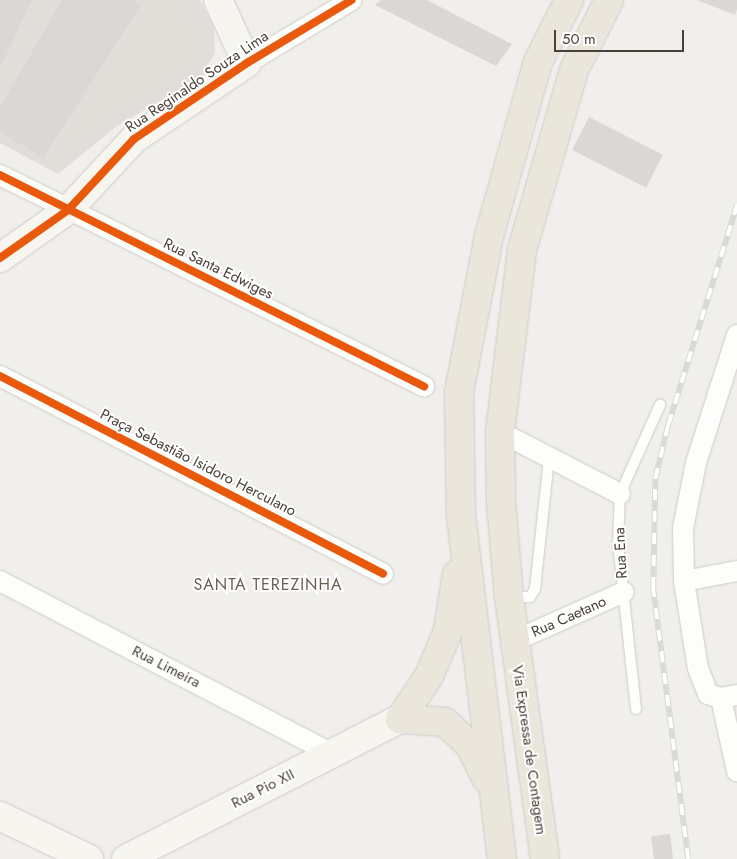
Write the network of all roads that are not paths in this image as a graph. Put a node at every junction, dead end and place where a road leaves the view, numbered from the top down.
1 (218, 0) edge
2 (352, 0) edge
3 (569, 0) edge
4 (609, 0) edge
5 (247, 63) junction
6 (0, 175) edge
7 (68, 210) junction
8 (0, 258) edge
9 (737, 335) edge
10 (0, 376) edge
11 (424, 386) dead end
12 (660, 405) dead end
13 (500, 432) junction
14 (549, 458) junction
15 (620, 494) junction
16 (461, 517) junction
17 (737, 571) edge
18 (383, 574) dead end
19 (0, 581) edge
20 (684, 581) junction
21 (624, 592) junction
22 (508, 597) junction
23 (514, 641) junction
24 (729, 696) edge
25 (636, 709) dead end
26 (400, 719) junction
27 (332, 754) junction
28 (737, 771) edge
29 (498, 808) junction
30 (0, 816) edge
31 (0, 834) edge
32 (48, 859) edge
33 (89, 859) edge
34 (126, 859) edge
35 (502, 859) edge
36 (545, 859) edge

1 - 5 street, Rua Reginaldo Souza Lima
2 - 5 street, Rua Reginaldo Souza Lima
3 - 16 highway
4 - 13 highway, Via Expressa de Contagem
5 - 7 street, Rua Reginaldo Souza Lima
6 - 7 street, Rua Santa Edwiges
7 - 8 street, Rua Reginaldo Souza Lima
7 - 11 street, Rua Santa Edwiges
9 - 20 street
10 - 18 street, Praça Sebastião Isidoro Herculano
12 - 15 lane, Rua Ena
13 - 14 street
13 - 22 highway, Via Expressa de Contagem
14 - 15 street
14 - 22 lane
15 - 21 lane, Rua Ena
16 - 26 highway
16 - 29 highway
17 - 20 street
19 - 27 street, Rua Limeira
20 - 24 street
21 - 23 street, Rua Caetano
21 - 25 lane, Rua Ena
22 - 23 highway, Via Expressa de Contagem
23 - 36 highway, Via Expressa de Contagem
24 - 28 street
26 - 27 street, Rua Pio XII
26 - 29 highway
27 - 34 street, Rua Pio XII
29 - 35 highway
30 - 33 street
31 - 32 street

